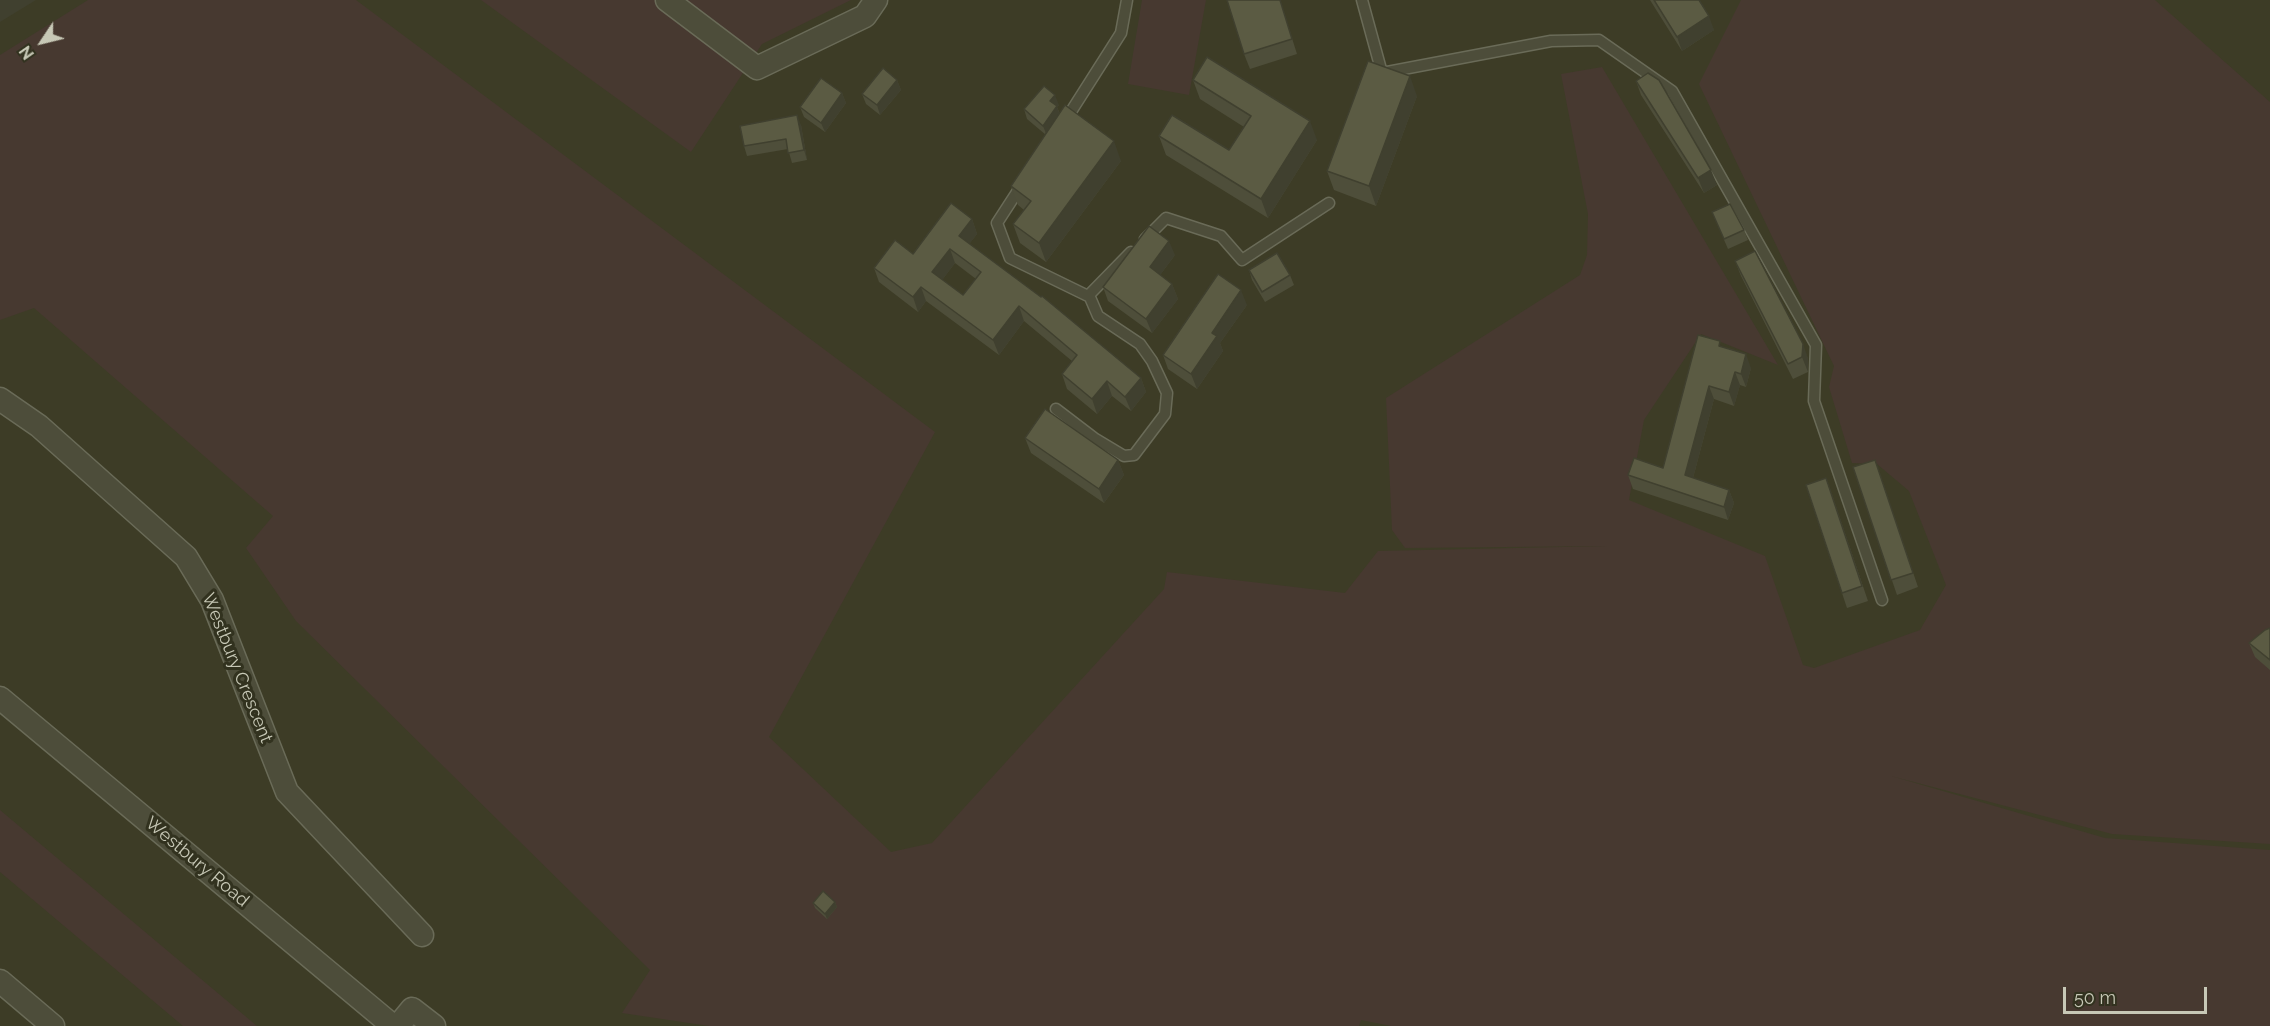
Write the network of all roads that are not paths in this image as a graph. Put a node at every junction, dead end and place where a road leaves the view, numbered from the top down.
1 (667, 0) edge
2 (876, 0) edge
3 (1127, 0) edge
4 (1362, 0) edge
5 (1056, 134) edge
6 (1030, 174) edge
7 (1329, 203) dead end
8 (1089, 295) junction
9 (0, 399) edge
10 (1056, 409) dead end
11 (1882, 600) dead end
12 (0, 698) edge
13 (422, 935) dead end
14 (0, 981) edge
15 (405, 1018) edge
16 (53, 1026) edge
17 (393, 1026) edge
18 (434, 1026) edge

1 - 2 street
3 - 5 lane
4 - 11 lane
6 - 8 lane
7 - 8 lane
8 - 10 lane
9 - 13 street, Westbury Crescent
12 - 17 street, Westbury Road
14 - 16 street
15 - 18 street

